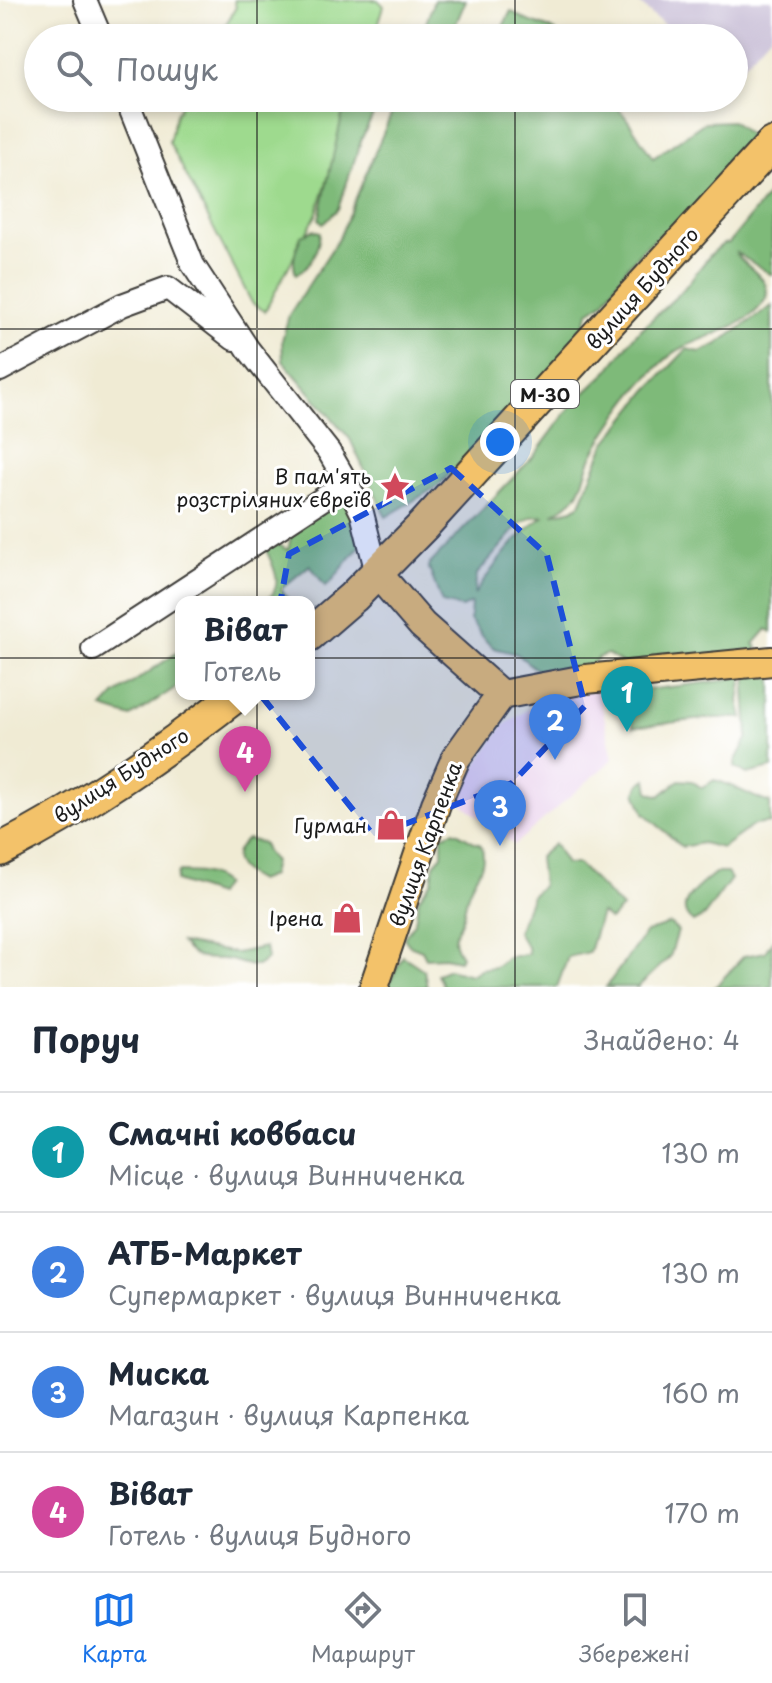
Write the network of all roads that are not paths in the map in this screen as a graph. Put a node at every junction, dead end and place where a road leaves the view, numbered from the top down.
1 (85, 0) edge
2 (95, 24) edge
3 (132, 112) edge
4 (772, 144) edge
5 (248, 349) junction
6 (0, 370) edge
7 (347, 483) junction
8 (377, 573) junction
9 (315, 630) edge
10 (93, 649) dead end
11 (772, 661) edge
12 (501, 695) junction
13 (230, 700) edge
14 (0, 850) edge
15 (374, 987) edge

1 - 2 street
3 - 5 street
4 - 8 highway, вулиця Будного / М-30
5 - 6 street
5 - 7 street
7 - 8 street
7 - 10 street
8 - 9 highway, вулиця Будного / М-30
8 - 12 main road
11 - 12 main road
12 - 15 main road, вулиця Карпенка
13 - 14 highway, вулиця Будного

